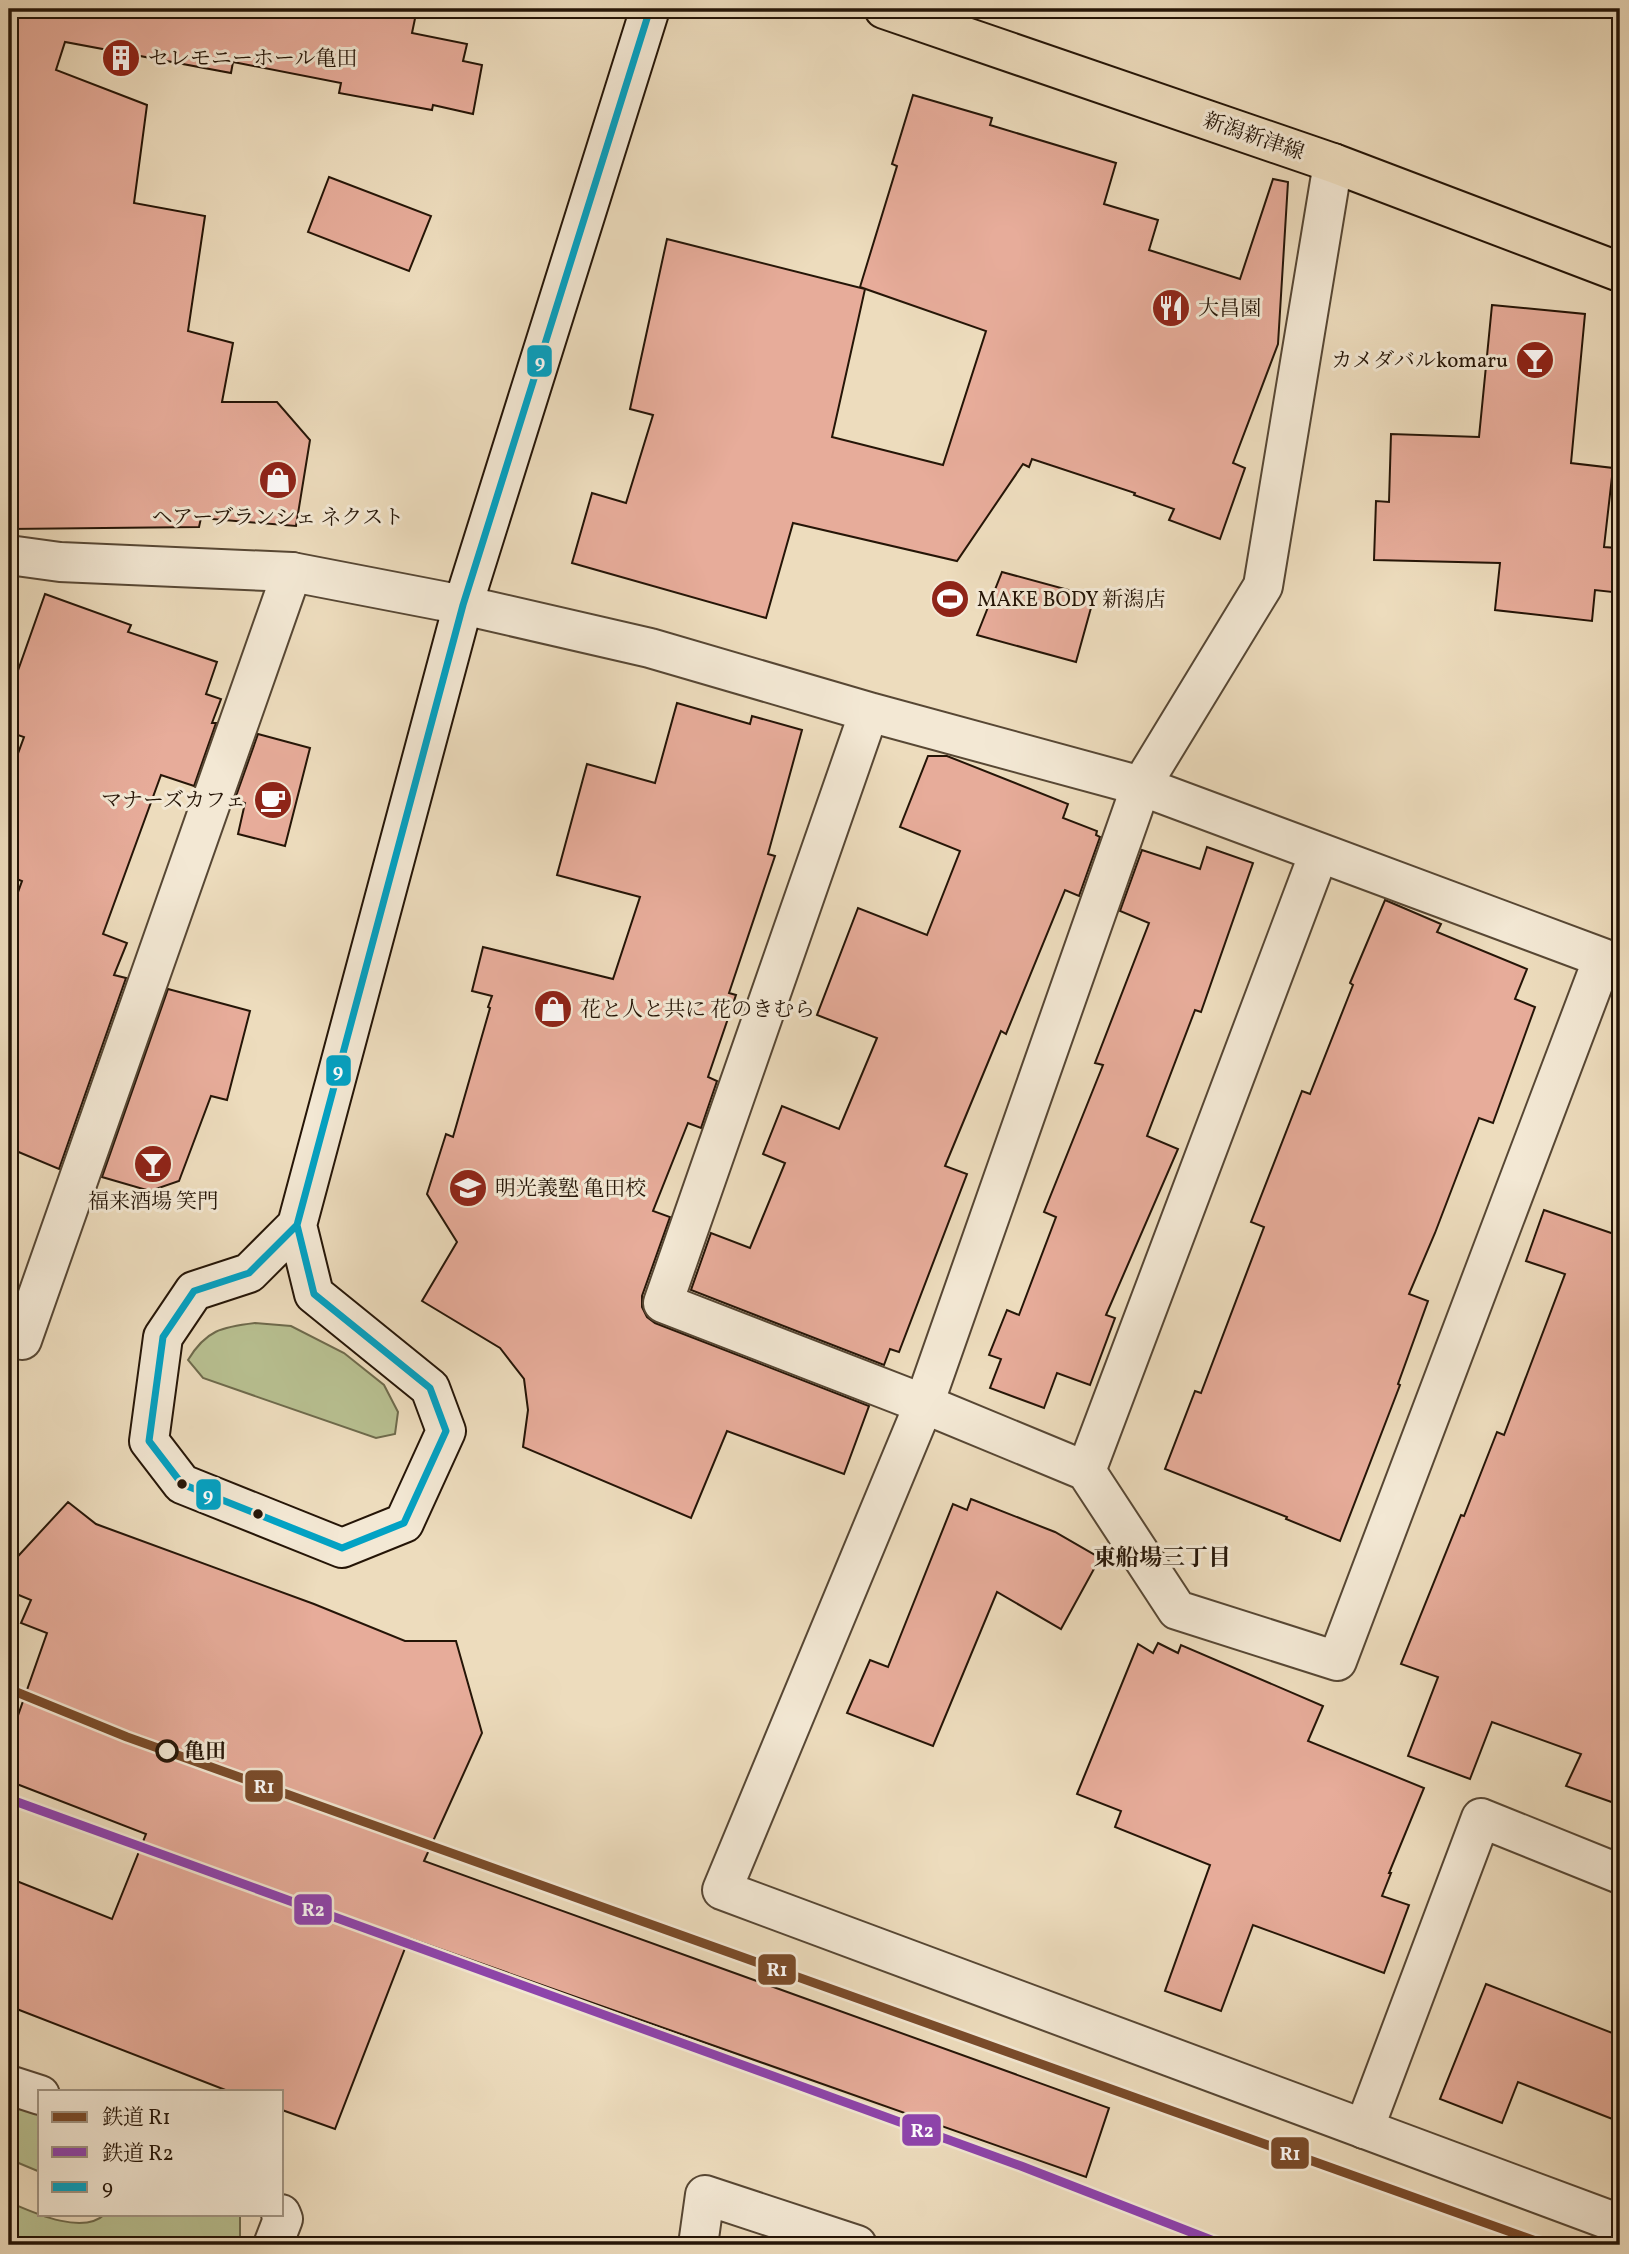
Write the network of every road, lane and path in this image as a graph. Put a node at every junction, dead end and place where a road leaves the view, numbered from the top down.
1 (650, 9) edge
2 (884, 9) edge
3 (1333, 163) junction
4 (1620, 272) edge
5 (9, 555) edge
6 (292, 572) junction
7 (463, 605) junction
8 (869, 712) junction
9 (1140, 786) junction
10 (1319, 853) junction
11 (298, 1225) junction
12 (9, 1335) edge
13 (924, 1404) junction
14 (1086, 1471) junction
15 (1620, 1874) edge
16 (9, 2085) edge
17 (38, 2094) edge
18 (1364, 2129) junction
19 (282, 2216) edge
20 (1620, 2224) edge
21 (273, 2245) edge
22 (698, 2245) edge
23 (857, 2245) edge

1 - 7 street
2 - 3 main road, 新潟新津線
3 - 4 main road, 新潟新津線
3 - 9 street
5 - 6 street
6 - 7 street
6 - 12 street
7 - 8 street
7 - 11 street
8 - 9 street
8 - 13 street
9 - 10 street
9 - 13 street
10 - 14 street
10 - 14 street
11 - 11 street
13 - 14 street
13 - 18 street
15 - 18 street
16 - 17 street
18 - 20 street
19 - 21 street
22 - 23 street

